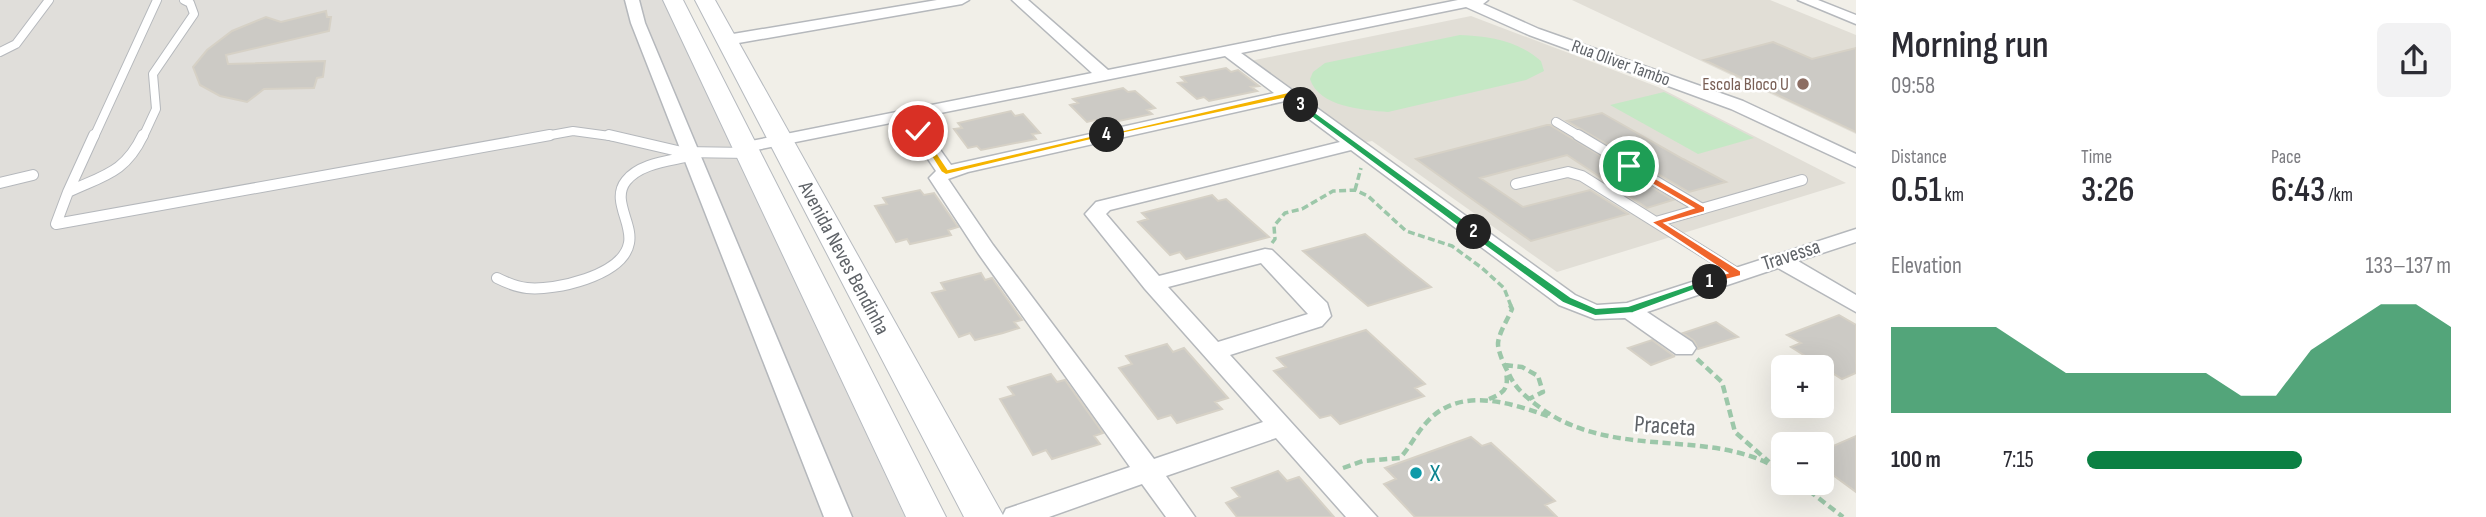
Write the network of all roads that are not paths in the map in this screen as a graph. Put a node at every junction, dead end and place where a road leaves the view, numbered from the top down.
1 (49, 0) edge
2 (157, 0) edge
3 (184, 0) edge
4 (632, 0) edge
5 (673, 0) edge
6 (705, 0) edge
7 (962, 0) edge
8 (1019, 0) edge
9 (1805, 0) edge
10 (1470, 1) edge
11 (1856, 20) edge
12 (727, 40) junction
13 (1228, 51) junction
14 (0, 52) edge
15 (1104, 75) junction
16 (1288, 95) junction
17 (1556, 122) dead end
18 (918, 131) dead end
19 (781, 140) junction
20 (1354, 144) junction
21 (747, 150) junction
22 (693, 154) junction
23 (1856, 161) edge
24 (946, 172) junction
25 (33, 176) dead end
26 (1802, 180) dead end
27 (0, 183) edge
28 (1516, 184) dead end
29 (68, 192) junction
30 (1702, 209) junction
31 (1656, 222) junction
32 (1856, 234) edge
33 (1779, 259) junction
34 (1737, 273) junction
35 (497, 278) dead end
36 (1153, 284) junction
37 (1856, 305) edge
38 (1629, 310) junction
39 (1684, 348) road end
40 (1215, 351) junction
41 (1280, 426) junction
42 (1148, 472) junction
43 (838, 517) edge
44 (926, 517) edge
45 (984, 517) edge
46 (1016, 517) edge
47 (1181, 517) edge
48 (1363, 517) edge

1 - 14 lane
2 - 29 lane
3 - 29 lane
4 - 22 street
5 - 21 street, Avenida Neves Bendinha
6 - 12 street, Avenida Neves Bendinha
7 - 12 street
8 - 15 street
9 - 11 street
10 - 13 street
10 - 23 street, Rua Oliver Tambo
12 - 19 street, Avenida Neves Bendinha
13 - 15 street
13 - 16 street, Travessa
15 - 19 street
16 - 20 street, Travessa
16 - 24 street
17 - 30 lane
18 - 24 street
19 - 21 street
19 - 45 street, Avenida Neves Bendinha
20 - 36 street
20 - 38 street, Travessa
21 - 22 lane
21 - 44 street, Avenida Neves Bendinha
22 - 29 lane
22 - 35 lane
22 - 43 street
24 - 42 street
25 - 27 lane
26 - 30 lane
28 - 31 lane
30 - 31 lane
31 - 34 lane
32 - 33 street, Travessa
33 - 34 street, Travessa
33 - 37 street
34 - 38 street, Travessa
36 - 40 street
36 - 40 street
38 - 39 street
40 - 41 street
41 - 42 street
41 - 48 street
42 - 46 street
42 - 47 street

